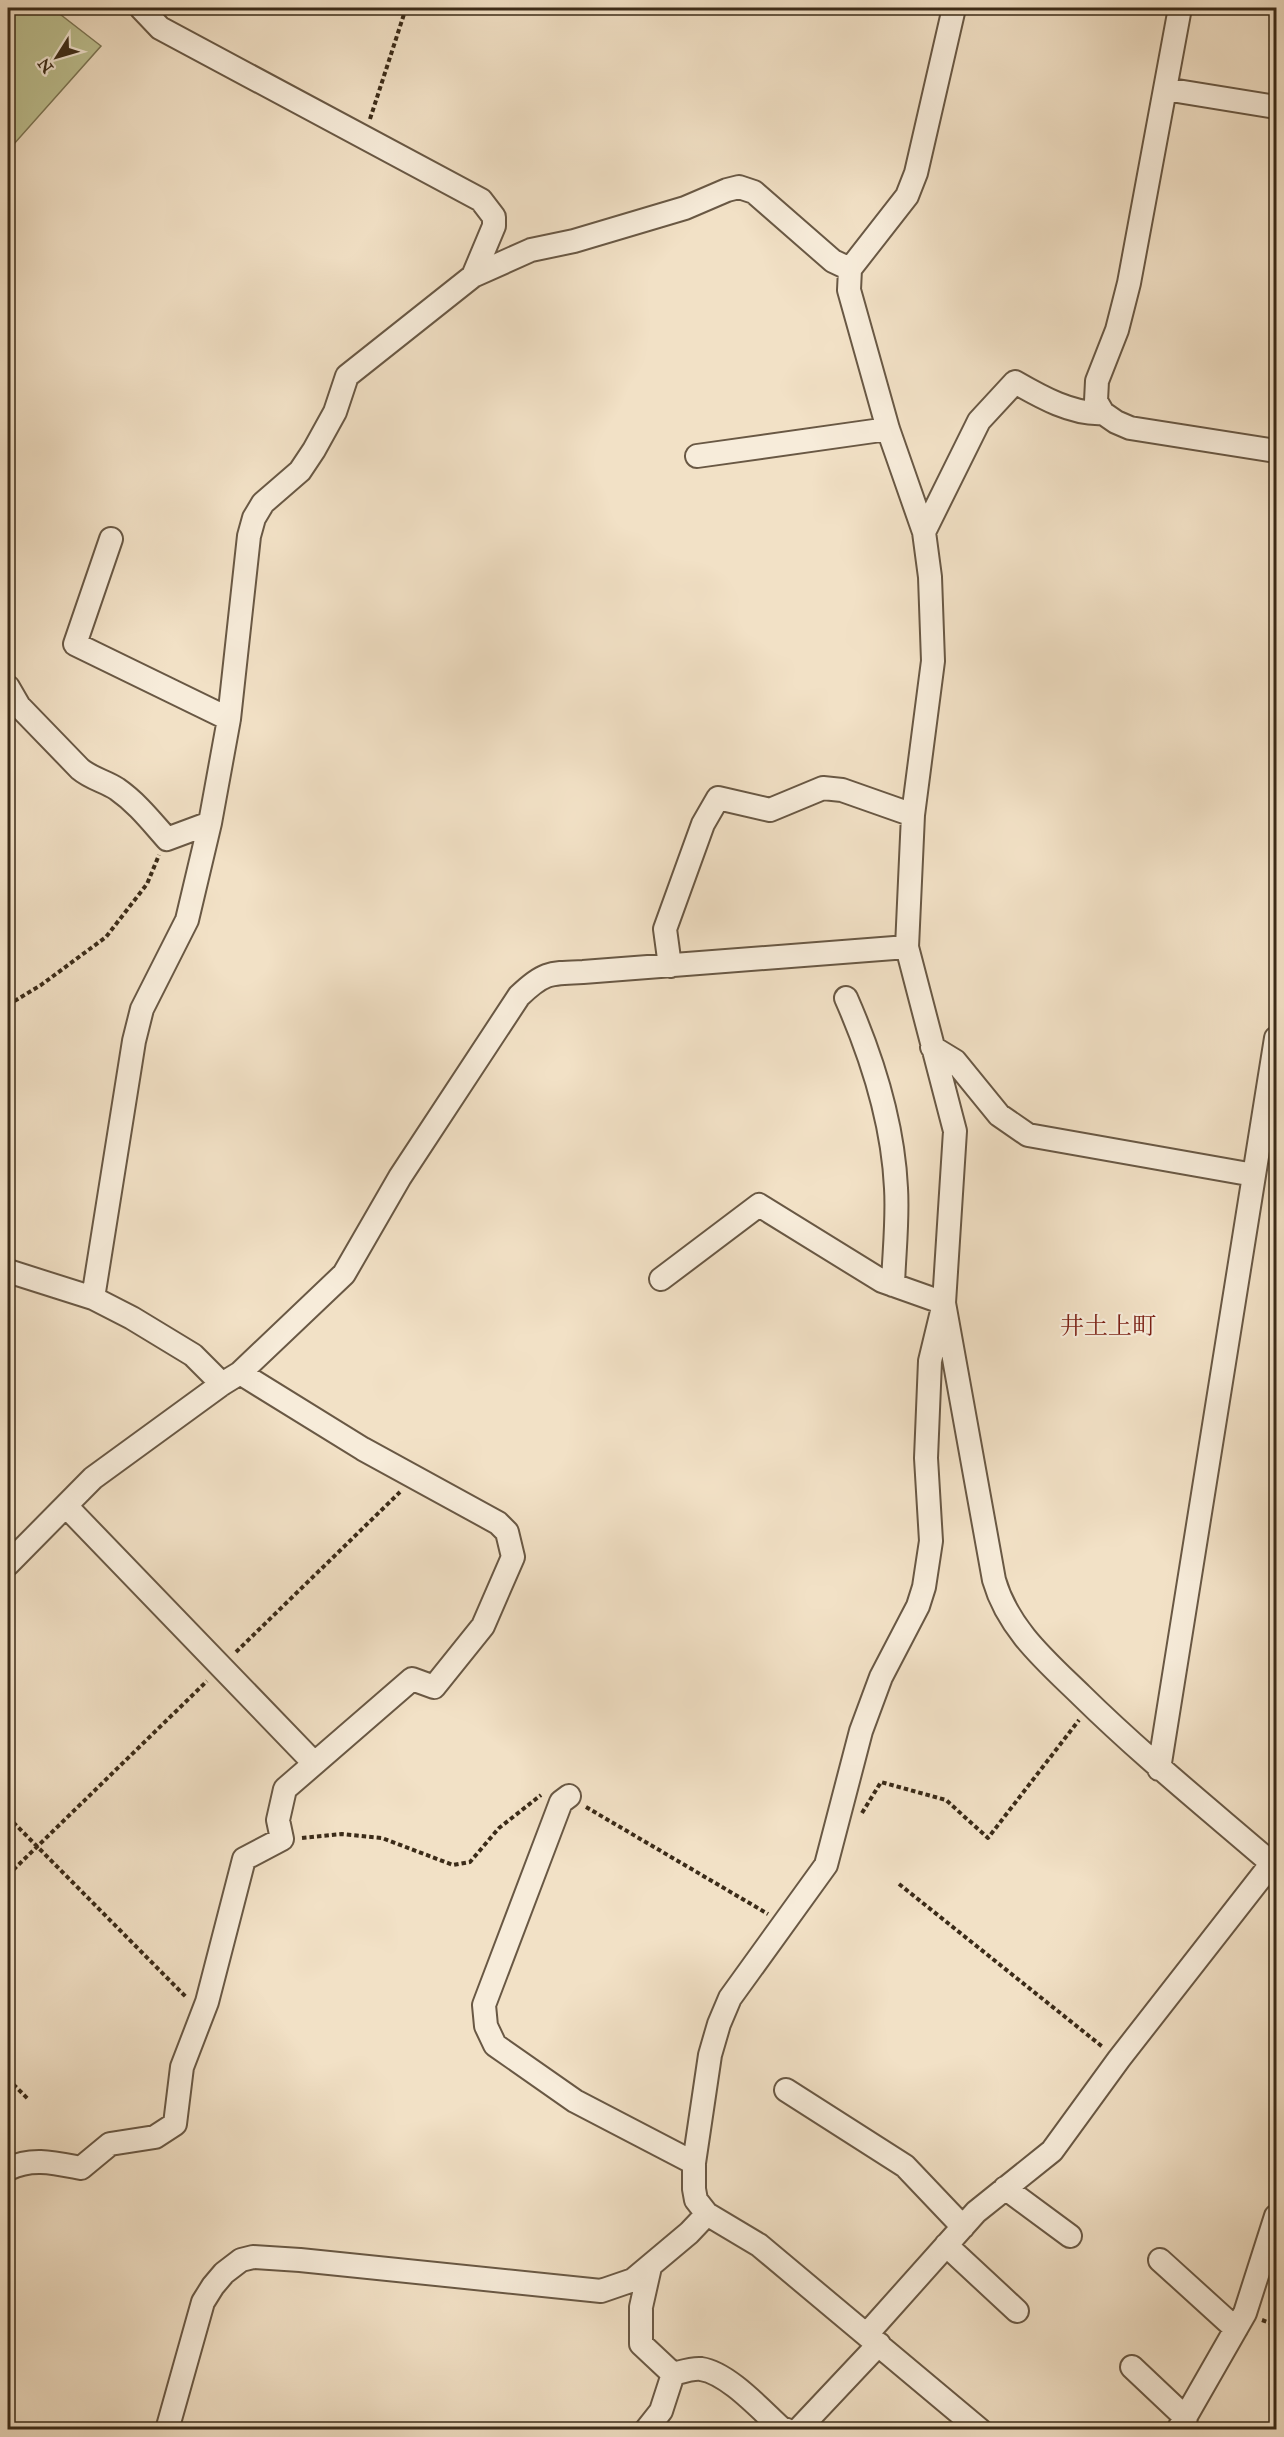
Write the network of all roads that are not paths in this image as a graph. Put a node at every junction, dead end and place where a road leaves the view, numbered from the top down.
1 (141, 8) edge
2 (954, 8) edge
3 (1180, 8) edge
4 (1165, 89) junction
5 (1276, 107) edge
6 (850, 269) junction
7 (473, 276) junction
8 (1103, 413) junction
9 (888, 429) junction
10 (1276, 451) edge
11 (697, 456) dead end
12 (924, 532) junction
13 (111, 539) dead end
14 (8, 687) edge
15 (229, 719) junction
16 (913, 816) junction
17 (210, 823) junction
18 (907, 947) junction
19 (670, 966) junction
20 (846, 998) dead end
21 (1276, 1038) edge
22 (932, 1047) junction
23 (1254, 1174) junction
24 (8, 1271) edge
25 (661, 1279) dead end
26 (893, 1285) junction
27 (93, 1298) junction
28 (944, 1303) junction
29 (231, 1378) junction
30 (66, 1506) junction
31 (8, 1564) edge
32 (314, 1763) junction
33 (1159, 1769) junction
34 (569, 1796) dead end
35 (1274, 1865) edge
36 (786, 2090) dead end
37 (694, 2163) junction
38 (8, 2169) edge
39 (1005, 2188) junction
40 (707, 2214) junction
41 (1276, 2216) edge
42 (963, 2227) junction
43 (1070, 2236) dead end
44 (946, 2245) junction
45 (1160, 2260) dead end
46 (650, 2266) junction
47 (1017, 2311) dead end
48 (1236, 2329) junction
49 (873, 2339) junction
50 (1132, 2367) dead end
51 (673, 2374) junction
52 (1182, 2424) edge
53 (167, 2430) edge
54 (646, 2430) edge
55 (787, 2430) edge
56 (798, 2430) edge
57 (980, 2430) edge

1 - 7 street
2 - 6 street
3 - 4 street
4 - 5 street
4 - 8 street
6 - 7 street
6 - 9 street
7 - 15 street
8 - 10 street
8 - 12 street
9 - 11 street
9 - 12 street
12 - 16 street
13 - 15 street
14 - 17 street
15 - 17 street
16 - 18 street
16 - 19 street
17 - 27 street
18 - 19 street
18 - 22 street
19 - 29 street
20 - 26 street
21 - 23 street
22 - 23 street
22 - 28 street
23 - 33 street
24 - 27 street
25 - 26 street
26 - 28 street
27 - 29 street
28 - 33 street
28 - 37 street
29 - 30 street
29 - 32 street
30 - 31 street
30 - 32 street
32 - 38 street
33 - 35 street
34 - 37 street
35 - 39 street
36 - 42 street
37 - 40 street
39 - 42 street
39 - 43 street
40 - 46 street
40 - 49 street
41 - 48 street
42 - 44 street
44 - 47 street
44 - 49 street
45 - 48 street
46 - 51 street
46 - 53 street
48 - 52 street
49 - 56 street
49 - 57 street
50 - 52 street
51 - 54 street
51 - 55 street

